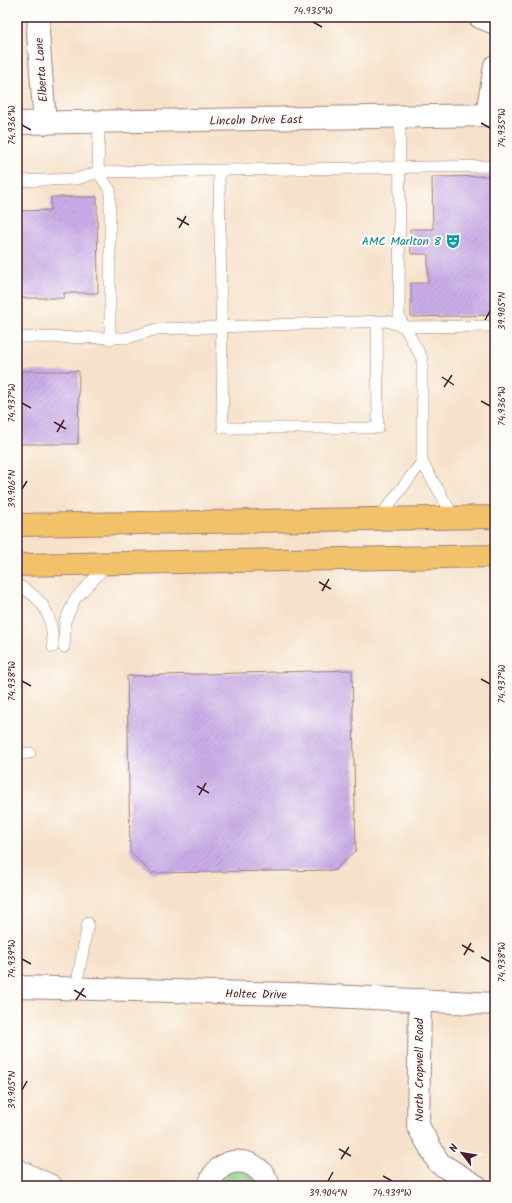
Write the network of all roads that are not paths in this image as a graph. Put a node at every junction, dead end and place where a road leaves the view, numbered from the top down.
1 (39, 17) edge
2 (480, 17) edge
3 (495, 23) edge
4 (495, 66) edge
5 (491, 115) edge
6 (400, 118) junction
7 (17, 122) edge
8 (45, 122) junction
9 (99, 122) junction
10 (495, 166) edge
11 (400, 167) junction
12 (219, 170) junction
13 (98, 172) junction
14 (17, 181) edge
15 (377, 321) junction
16 (495, 326) edge
17 (221, 327) junction
18 (405, 327) junction
19 (17, 337) edge
20 (110, 338) junction
21 (422, 462) junction
22 (495, 517) edge
23 (454, 518) junction
24 (378, 519) junction
25 (17, 525) edge
26 (495, 556) edge
27 (110, 563) junction
28 (17, 565) edge
29 (17, 585) edge
30 (30, 753) dead end
31 (17, 754) edge
32 (88, 923) dead end
33 (17, 987) edge
34 (76, 988) junction
35 (420, 1000) junction
36 (495, 1004) edge
37 (17, 1170) edge
38 (51, 1186) edge
39 (209, 1186) edge
40 (269, 1186) edge
41 (476, 1186) edge

1 - 8 street, Elberta Lane
2 - 3 street
4 - 5 street
5 - 6 street, Lincoln Drive East
6 - 9 street, Lincoln Drive East
6 - 11 lane
7 - 8 street, Lincoln Drive East
8 - 9 street, Lincoln Drive East
9 - 13 lane
10 - 11 lane
11 - 12 lane
11 - 18 lane
12 - 13 lane
12 - 17 lane
13 - 14 lane
13 - 20 lane
15 - 17 lane
15 - 17 lane
15 - 18 lane
16 - 18 lane
17 - 20 lane
18 - 21 lane
19 - 20 lane
21 - 23 lane
21 - 24 lane
22 - 23 highway
23 - 24 highway
24 - 25 highway
26 - 27 highway
27 - 28 highway
27 - 29 lane
30 - 31 lane
32 - 34 lane
33 - 34 street, Holtec Drive
34 - 35 street, Holtec Drive
35 - 36 street, Holtec Drive
35 - 41 street, North Cropwell Road
37 - 38 street
39 - 40 street

